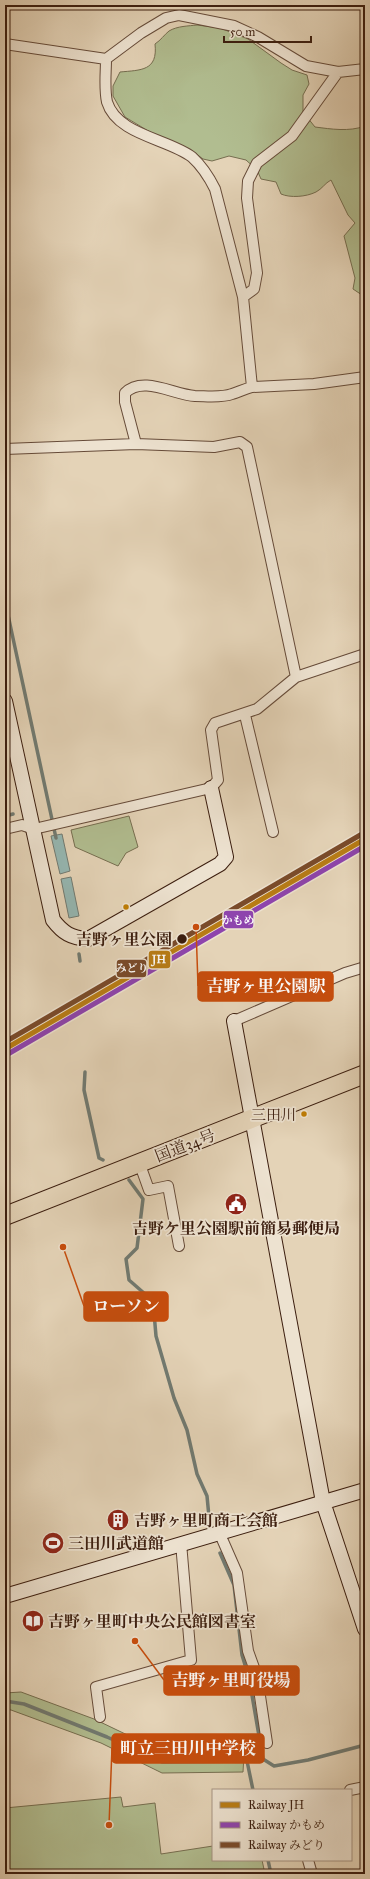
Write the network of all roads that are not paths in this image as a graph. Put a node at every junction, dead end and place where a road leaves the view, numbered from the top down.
1 (5, 44) edge
2 (106, 59) junction
3 (365, 69) edge
4 (338, 72) junction
5 (243, 297) junction
6 (365, 377) edge
7 (252, 387) junction
8 (136, 444) junction
9 (5, 449) edge
10 (365, 654) edge
11 (296, 677) junction
12 (5, 701) edge
13 (245, 715) junction
14 (211, 788) junction
15 (5, 829) edge
16 (34, 829) junction
17 (273, 832) dead end
18 (365, 967) edge
19 (234, 1020) joint
20 (365, 1074) edge
21 (252, 1119) junction
22 (139, 1162) junction
23 (5, 1216) edge
24 (179, 1246) dead end
25 (365, 1490) edge
26 (323, 1502) junction
27 (219, 1532) junction
28 (181, 1543) junction
29 (5, 1596) edge
30 (365, 1629) edge
31 (100, 1717) dead end
32 (266, 1743) dead end
33 (365, 1787) edge
34 (352, 1790) edge
35 (308, 1861) edge
36 (312, 1874) edge

1 - 2 street
2 - 4 street
2 - 5 street
3 - 4 street
4 - 5 street
5 - 7 street
6 - 7 street
7 - 8 street
8 - 9 street
8 - 11 street
10 - 11 street
11 - 13 street
12 - 16 street
13 - 14 street
13 - 17 street
14 - 16 street
14 - 16 street
15 - 16 street
18 - 19 street
19 - 21 street
20 - 21 highway, 国道34号
21 - 22 highway, 国道34号
21 - 26 street
22 - 23 highway, 国道34号
22 - 24 street
25 - 26 street
26 - 27 street
26 - 30 street
27 - 28 street
27 - 32 street
28 - 29 street
28 - 31 street
33 - 34 street
35 - 36 street

